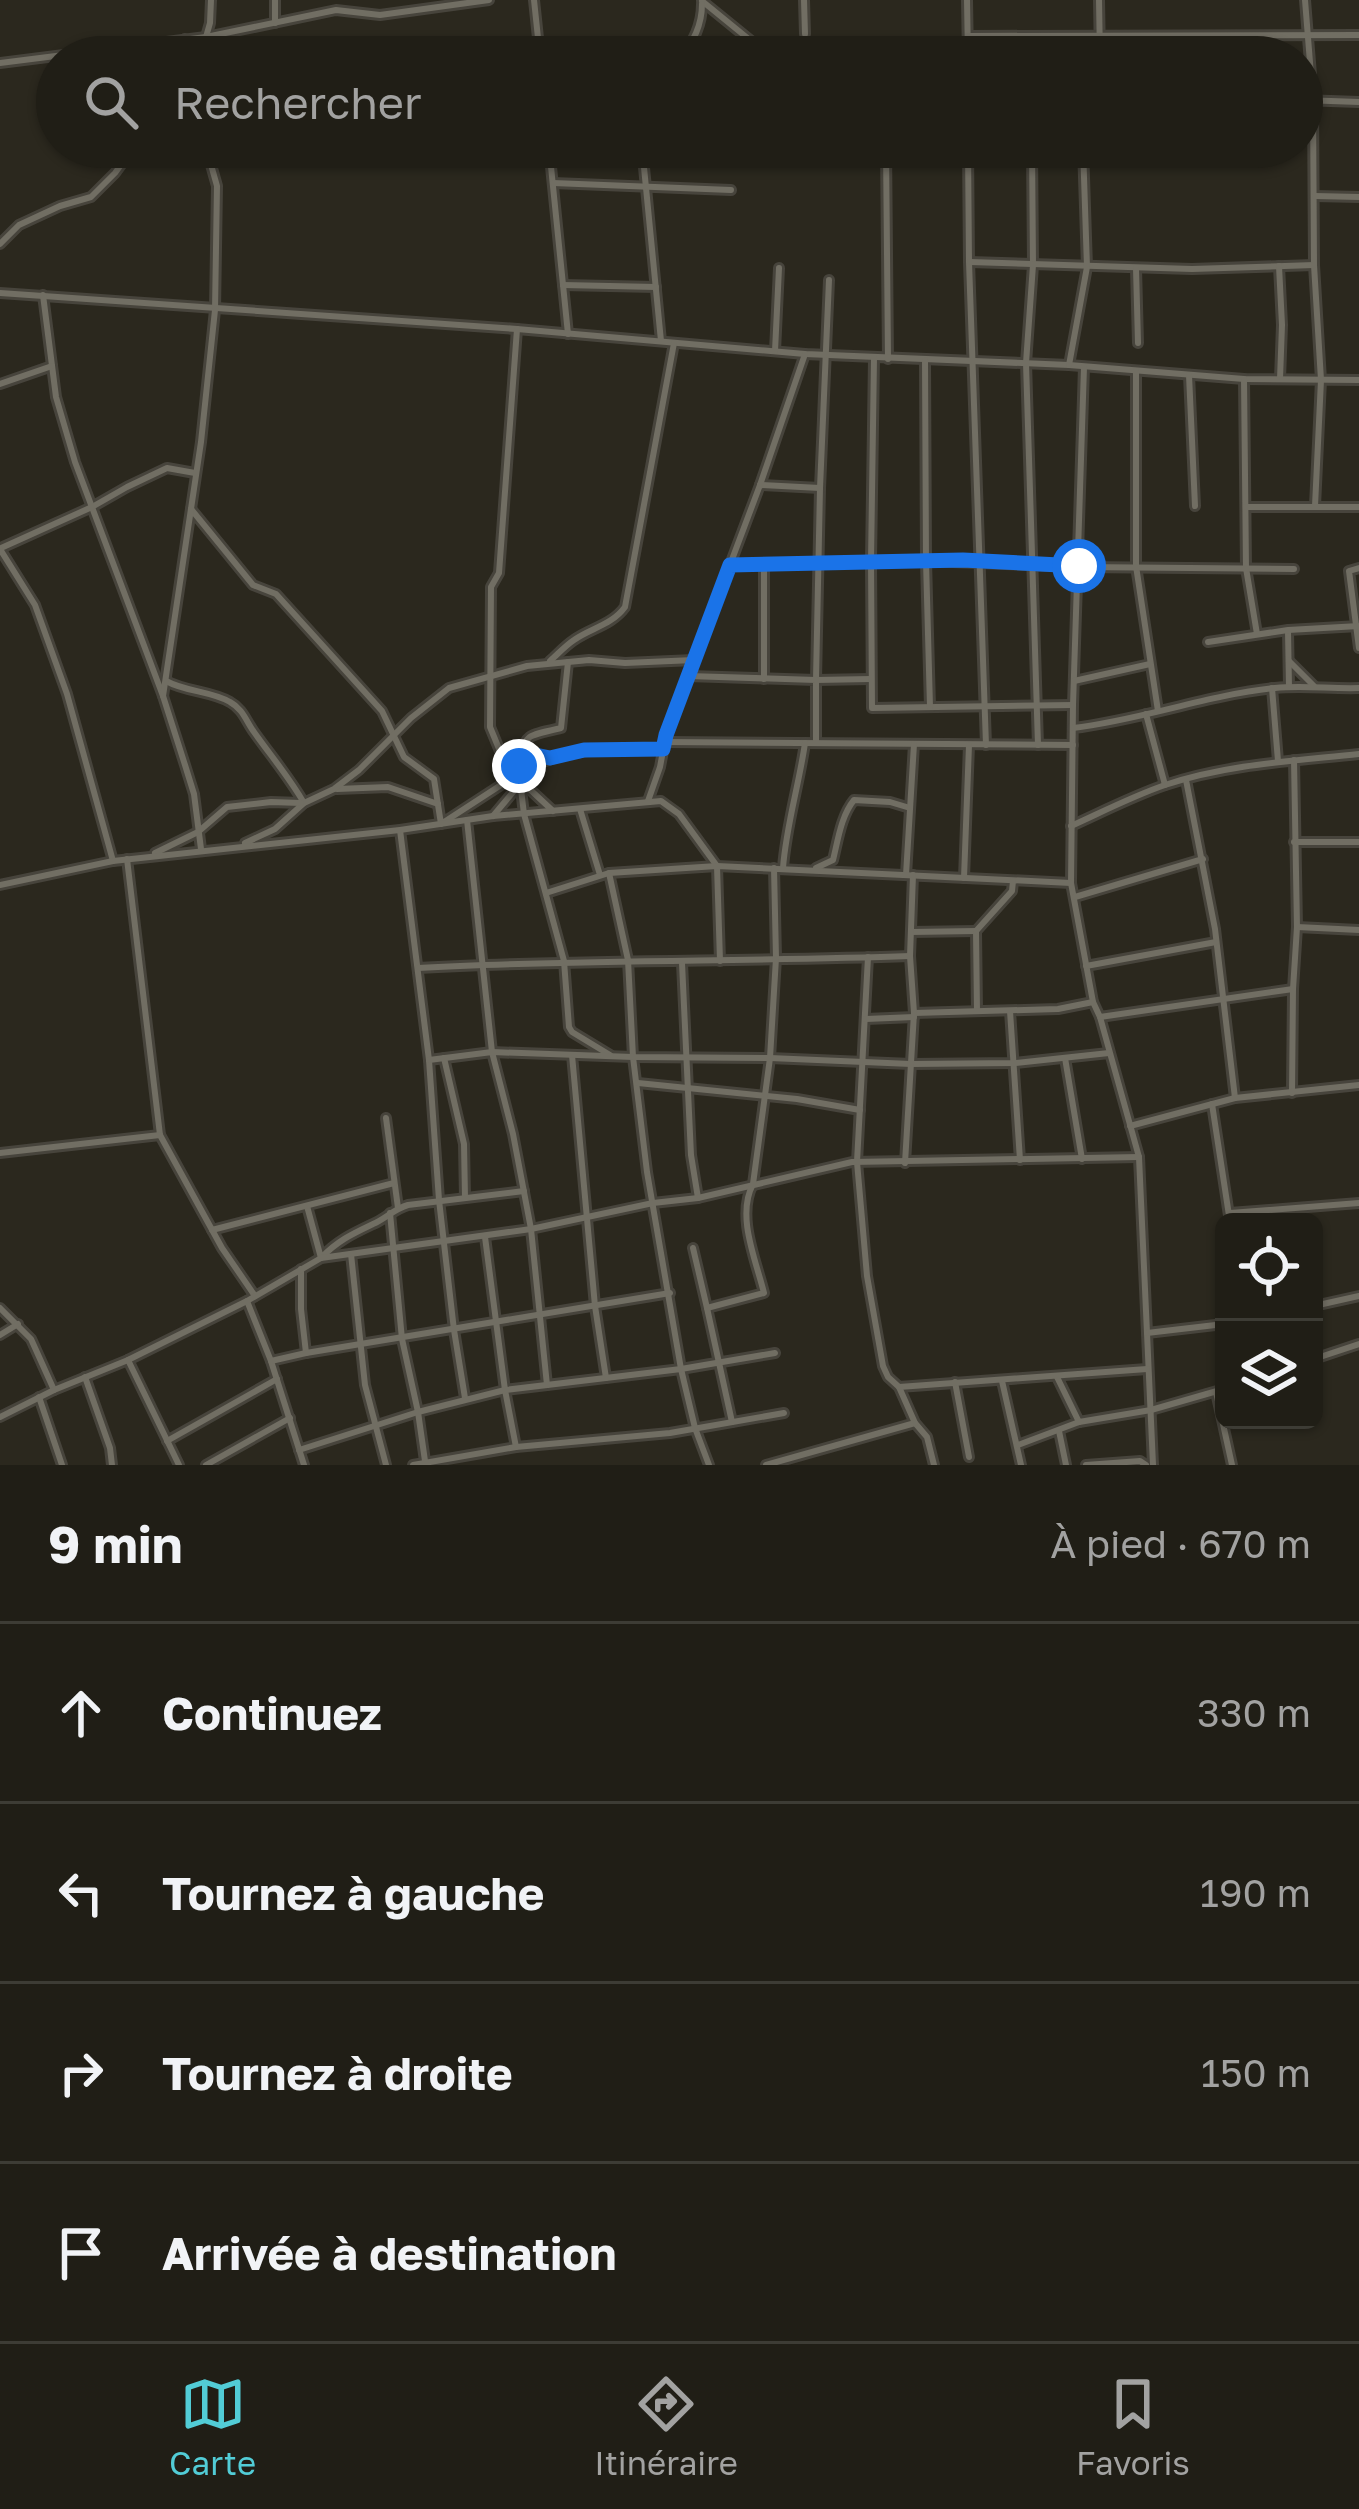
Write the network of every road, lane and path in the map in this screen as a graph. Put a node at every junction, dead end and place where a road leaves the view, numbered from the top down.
1 (211, 0) edge
2 (275, 0) edge
3 (489, 0) edge
4 (535, 0) edge
5 (803, 0) edge
6 (967, 0) edge
7 (1099, 0) edge
8 (1305, 0) edge
9 (702, 1) edge
10 (429, 3) edge
11 (275, 22) junction
12 (805, 34) dead end
13 (1359, 35) edge
14 (206, 36) edge
15 (211, 36) edge
16 (538, 36) edge
17 (694, 36) edge
18 (744, 36) edge
19 (968, 36) joint
20 (1100, 36) junction
21 (1307, 36) junction
22 (36, 58) edge
23 (0, 63) edge
24 (1323, 100) edge
25 (1359, 102) edge
26 (119, 168) edge
27 (212, 168) edge
28 (551, 168) edge
29 (644, 168) edge
30 (886, 168) edge
31 (968, 168) edge
32 (1032, 168) edge
33 (1084, 168) edge
34 (1313, 168) edge
35 (553, 183) junction
36 (646, 185) junction
37 (731, 190) dead end
38 (1313, 196) junction
39 (1359, 196) edge
40 (0, 244) edge
41 (969, 262) junction
42 (1314, 265) junction
43 (1034, 266) junction
44 (1279, 266) junction
45 (1087, 267) junction
46 (779, 268) dead end
47 (1136, 268) junction
48 (829, 280) dead end
49 (563, 285) junction
50 (656, 287) junction
51 (0, 293) edge
52 (44, 295) junction
53 (215, 310) junction
54 (517, 329) junction
55 (568, 334) junction
56 (661, 342) junction
57 (674, 343) junction
58 (1138, 343) dead end
59 (775, 351) junction
60 (805, 354) junction
61 (827, 355) junction
62 (874, 358) junction
63 (888, 359) junction
64 (925, 360) junction
65 (972, 362) junction
66 (1026, 363) junction
67 (1070, 365) junction
68 (52, 366) junction
69 (1084, 367) junction
70 (1136, 370) junction
71 (1189, 374) junction
72 (1244, 379) junction
73 (1280, 380) junction
74 (1321, 380) junction
75 (1359, 380) edge
76 (0, 384) edge
77 (195, 473) junction
78 (760, 485) junction
79 (820, 488) junction
80 (1195, 506) dead end
81 (1315, 506) junction
82 (92, 507) junction
83 (190, 507) junction
84 (1246, 507) junction
85 (1359, 507) edge
86 (0, 549) edge
87 (871, 561) junction
88 (926, 561) junction
89 (818, 562) junction
90 (981, 563) junction
91 (764, 564) junction
92 (730, 565) junction
93 (1034, 565) junction
94 (1079, 566) junction
95 (1136, 566) junction
96 (1246, 568) junction
97 (1359, 568) edge
98 (1294, 569) dead end
99 (1358, 626) edge
100 (1288, 630) junction
101 (1257, 634) junction
102 (1208, 642) dead end
103 (1359, 648) edge
104 (1288, 659) junction
105 (694, 660) junction
106 (568, 662) junction
107 (547, 664) junction
108 (1150, 664) junction
109 (488, 676) junction
110 (688, 676) junction
111 (764, 679) junction
112 (871, 679) junction
113 (165, 680) junction
114 (816, 680) junction
115 (1074, 681) junction
116 (1289, 687) junction
117 (1272, 688) junction
118 (1316, 688) junction
119 (1359, 688) edge
120 (163, 696) junction
121 (1073, 705) junction
122 (984, 706) junction
123 (1037, 706) junction
124 (930, 707) junction
125 (1158, 711) junction
126 (1147, 714) junction
127 (1073, 728) junction
128 (394, 733) junction
129 (806, 743) junction
130 (816, 743) junction
131 (914, 744) junction
132 (969, 745) junction
133 (986, 745) junction
134 (1073, 745) junction
135 (664, 746) junction
136 (1038, 746) junction
137 (521, 752) junction
138 (1359, 754) edge
139 (550, 758) junction
140 (1278, 760) junction
141 (1294, 760) junction
142 (520, 776) junction
143 (1186, 780) junction
144 (1165, 785) junction
145 (334, 789) junction
146 (648, 801) junction
147 (304, 803) junction
148 (438, 804) junction
149 (580, 808) junction
150 (910, 808) junction
151 (553, 811) junction
152 (524, 814) junction
153 (494, 816) junction
154 (467, 820) junction
155 (441, 824) junction
156 (1070, 826) junction
157 (400, 830) junction
158 (198, 832) junction
159 (1294, 842) junction
160 (1359, 842) edge
161 (239, 845) junction
162 (201, 850) junction
163 (146, 857) junction
164 (128, 859) junction
165 (1203, 859) junction
166 (112, 861) junction
167 (717, 866) junction
168 (779, 868) junction
169 (812, 869) junction
170 (604, 874) junction
171 (909, 875) junction
172 (964, 878) junction
173 (1013, 881) junction
174 (1071, 883) junction
175 (0, 885) edge
176 (546, 893) junction
177 (1075, 898) junction
178 (1298, 927) junction
179 (1359, 930) edge
180 (911, 932) junction
181 (976, 932) junction
182 (1216, 942) junction
183 (910, 956) junction
184 (776, 958) junction
185 (868, 958) junction
186 (564, 961) junction
187 (628, 961) junction
188 (720, 962) junction
189 (682, 963) junction
190 (482, 964) junction
191 (1086, 966) junction
192 (418, 968) junction
193 (1293, 989) junction
194 (1222, 998) junction
195 (1093, 1002) junction
196 (1010, 1010) junction
197 (977, 1011) junction
198 (914, 1015) junction
199 (1100, 1017) junction
200 (866, 1018) junction
201 (492, 1052) junction
202 (1109, 1053) junction
203 (572, 1054) junction
204 (611, 1056) junction
205 (633, 1057) junction
206 (444, 1058) junction
207 (685, 1058) junction
208 (770, 1058) junction
209 (1065, 1058) junction
210 (429, 1060) junction
211 (862, 1061) junction
212 (1015, 1063) junction
213 (911, 1064) junction
214 (636, 1083) junction
215 (1359, 1085) edge
216 (687, 1086) junction
217 (1292, 1093) junction
218 (765, 1096) junction
219 (1235, 1098) junction
220 (1212, 1104) junction
221 (860, 1110) junction
222 (386, 1118) dead end
223 (1130, 1126) junction
224 (160, 1135) junction
225 (0, 1153) edge
226 (1139, 1157) junction
227 (1082, 1159) junction
228 (1020, 1160) junction
229 (857, 1162) junction
230 (905, 1163) junction
231 (394, 1183) junction
232 (753, 1184) junction
233 (524, 1191) junction
234 (465, 1198) junction
235 (698, 1198) junction
236 (439, 1200) junction
237 (1359, 1203) edge
238 (653, 1204) junction
239 (307, 1206) junction
240 (393, 1210) junction
241 (1229, 1213) edge
242 (1267, 1213) edge
243 (589, 1218) junction
244 (531, 1229) junction
245 (212, 1230) junction
246 (485, 1236) junction
247 (444, 1242) junction
248 (693, 1248) dead end
249 (394, 1249) junction
250 (351, 1254) junction
251 (321, 1258) junction
252 (302, 1269) junction
253 (670, 1293) junction
254 (1359, 1296) edge
255 (251, 1298) junction
256 (1323, 1304) edge
257 (595, 1306) junction
258 (0, 1308) edge
259 (707, 1308) junction
260 (538, 1316) junction
261 (18, 1324) junction
262 (497, 1324) junction
263 (1215, 1325) edge
264 (454, 1330) junction
265 (1147, 1333) junction
266 (0, 1336) edge
267 (402, 1339) junction
268 (1359, 1344) edge
269 (360, 1346) junction
270 (306, 1353) junction
271 (776, 1353) dead end
272 (1323, 1356) edge
273 (128, 1360) junction
274 (271, 1361) junction
275 (719, 1363) junction
276 (681, 1369) junction
277 (1147, 1369) junction
278 (1057, 1375) junction
279 (85, 1377) junction
280 (606, 1378) junction
281 (277, 1379) junction
282 (1002, 1379) junction
283 (955, 1382) junction
284 (547, 1385) junction
285 (899, 1387) junction
286 (54, 1390) junction
287 (505, 1390) junction
288 (1215, 1391) edge
289 (39, 1397) junction
290 (465, 1399) junction
291 (1151, 1410) junction
292 (418, 1412) junction
293 (784, 1412) dead end
294 (0, 1417) edge
295 (290, 1418) junction
296 (732, 1421) junction
297 (1079, 1422) junction
298 (915, 1423) junction
299 (375, 1426) junction
300 (695, 1428) junction
301 (1226, 1429) edge
302 (1059, 1431) junction
303 (167, 1441) junction
304 (1018, 1445) junction
305 (516, 1447) junction
306 (299, 1450) junction
307 (969, 1457) dead end
308 (425, 1464) edge
309 (62, 1465) edge
310 (112, 1465) edge
311 (179, 1465) edge
312 (206, 1465) edge
313 (304, 1465) edge
314 (386, 1465) edge
315 (413, 1465) edge
316 (709, 1465) edge
317 (766, 1465) edge
318 (934, 1465) edge
319 (1021, 1465) edge
320 (1066, 1465) edge
321 (1086, 1465) edge
322 (1150, 1465) edge
323 (1232, 1465) edge

1 - 14 street
2 - 11 street
3 - 10 street
4 - 16 street
5 - 12 street
6 - 19 street
7 - 20 street
8 - 21 street
9 - 17 street
9 - 18 street
10 - 11 street
11 - 15 street
13 - 21 street
19 - 20 street
20 - 21 street
22 - 23 street
24 - 25 street
26 - 40 street
27 - 53 street
28 - 35 street
29 - 36 street
30 - 63 street
31 - 41 street
32 - 43 street
33 - 45 street
34 - 38 street
35 - 36 street
35 - 49 street
36 - 37 street
36 - 50 street
38 - 39 street
38 - 42 street
41 - 43 street
41 - 65 street
42 - 44 street
42 - 74 street
43 - 45 street
43 - 66 street
44 - 47 street
44 - 73 street
45 - 47 street
45 - 67 street
46 - 59 street
47 - 58 street
48 - 61 street
49 - 50 street
49 - 55 street
50 - 56 street
51 - 52 street
52 - 53 street
52 - 68 street
53 - 54 street
53 - 77 street
54 - 55 street
54 - 109 street
55 - 56 street
56 - 57 street
57 - 59 street
57 - 107 street
59 - 60 street
60 - 61 street
60 - 78 street
61 - 62 street
61 - 79 street
62 - 63 street
62 - 87 street
63 - 64 street
64 - 65 street
64 - 88 street
65 - 66 street
65 - 90 street
66 - 67 street
66 - 93 street
67 - 69 street
68 - 76 street
68 - 82 street
69 - 70 street
69 - 94 street
70 - 71 street
70 - 95 street
71 - 72 street
71 - 80 street
72 - 73 street
72 - 84 street
73 - 74 street
74 - 75 street
74 - 81 street
77 - 82 street
77 - 83 street
78 - 79 street
78 - 92 street
79 - 89 street
81 - 84 street
81 - 85 street
82 - 86 street
82 - 120 street
83 - 113 street
83 - 128 street
84 - 96 street
86 - 166 street
87 - 88 street
87 - 89 street
87 - 112 street
88 - 90 street
88 - 124 street
89 - 91 street
89 - 114 street
90 - 93 street
90 - 122 street
91 - 92 street
91 - 111 street
92 - 105 street
93 - 94 street
93 - 123 street
94 - 95 street
94 - 115 street
95 - 96 street
95 - 108 street
96 - 98 street
96 - 101 street
97 - 99 street
99 - 100 street
99 - 103 street
100 - 101 street
100 - 104 street
101 - 102 street
104 - 116 street
104 - 118 street
105 - 106 street
105 - 110 street
106 - 107 street
106 - 137 street
107 - 109 street
108 - 115 street
108 - 125 street
109 - 128 street
109 - 142 street
110 - 111 street
110 - 135 street
111 - 114 street
112 - 114 street
112 - 124 street
113 - 120 street
113 - 147 street
114 - 130 street
115 - 121 street
116 - 117 street
116 - 118 street
117 - 125 street
117 - 140 street
118 - 119 street
120 - 158 street
121 - 123 street
121 - 127 street
122 - 123 street
122 - 124 street
122 - 133 street
123 - 136 street
125 - 126 street
126 - 127 street
126 - 144 street
127 - 134 street
128 - 145 street
128 - 148 street
129 - 130 street
129 - 135 street
129 - 168 street
130 - 131 street
131 - 132 street
131 - 150 street
132 - 133 street
132 - 172 street
133 - 136 street
134 - 136 street
134 - 156 street
135 - 139 street
135 - 146 street
137 - 139 street
137 - 142 street
138 - 141 street
139 - 142 street
140 - 141 street
140 - 143 street
141 - 159 street
142 - 151 street
142 - 152 street
142 - 153 street
142 - 155 street
143 - 144 street
143 - 165 street
144 - 156 street
145 - 147 street
145 - 148 street
146 - 149 street
146 - 167 street
147 - 158 street
147 - 161 street
148 - 155 street
149 - 151 street
149 - 170 street
150 - 169 street
150 - 171 street
151 - 152 street
152 - 153 street
152 - 176 street
153 - 154 street
154 - 155 street
154 - 190 street
155 - 157 street
156 - 174 street
157 - 161 street
157 - 192 street
158 - 162 street
158 - 163 street
159 - 160 street
159 - 178 street
161 - 162 street
162 - 163 street
163 - 164 street
164 - 166 street
164 - 224 street
165 - 177 street
165 - 182 street
166 - 175 street
167 - 168 street
167 - 170 street
167 - 188 street
168 - 169 street
168 - 184 street
169 - 171 street
170 - 176 street
170 - 187 street
171 - 172 street
171 - 180 street
172 - 173 street
173 - 174 street
173 - 181 street
174 - 177 street
176 - 186 street
177 - 191 street
178 - 179 street
178 - 193 street
180 - 181 street
180 - 183 street
181 - 197 street
182 - 191 street
182 - 194 street
183 - 185 street
183 - 198 street
184 - 185 street
184 - 188 street
184 - 208 street
185 - 200 street
186 - 187 street
186 - 190 street
186 - 204 street
187 - 189 street
187 - 205 street
188 - 189 street
189 - 207 street
190 - 192 street
190 - 201 street
191 - 195 street
192 - 210 street
193 - 194 street
193 - 217 street
194 - 199 street
194 - 219 street
195 - 196 street
195 - 199 street
196 - 197 street
196 - 212 street
197 - 198 street
198 - 200 street
198 - 213 street
199 - 202 street
200 - 211 street
201 - 203 street
201 - 206 street
201 - 233 street
202 - 209 street
202 - 223 street
203 - 204 street
203 - 243 street
204 - 205 street
205 - 207 street
205 - 214 street
206 - 210 street
206 - 234 street
207 - 208 street
207 - 216 street
208 - 211 street
208 - 218 street
209 - 212 street
209 - 227 street
210 - 236 street
211 - 213 street
211 - 221 street
212 - 213 street
212 - 228 street
213 - 230 street
214 - 216 street
214 - 238 street
215 - 217 street
216 - 218 street
216 - 235 street
217 - 219 street
218 - 221 street
218 - 232 street
219 - 220 street
220 - 223 street
220 - 241 street
221 - 229 street
222 - 231 street
223 - 226 street
224 - 225 street
224 - 245 street
226 - 227 street
226 - 265 street
227 - 228 street
228 - 230 street
229 - 230 street
229 - 232 street
229 - 285 street
231 - 239 street
231 - 240 street
232 - 235 street
232 - 259 street
233 - 234 street
233 - 244 street
234 - 236 street
235 - 238 street
236 - 240 street
236 - 247 street
237 - 242 street
238 - 243 street
238 - 253 street
239 - 245 street
239 - 251 street
240 - 249 street
240 - 251 street
243 - 244 street
243 - 257 street
244 - 246 street
244 - 260 street
245 - 255 street
246 - 247 street
246 - 262 street
247 - 249 street
247 - 264 street
248 - 259 street
249 - 250 street
249 - 267 street
250 - 251 street
250 - 269 street
251 - 252 street
252 - 255 street
252 - 270 street
253 - 257 street
253 - 276 street
254 - 256 street
255 - 273 street
255 - 274 street
257 - 260 street
257 - 280 street
258 - 261 street
259 - 275 street
260 - 262 street
260 - 284 street
261 - 266 street
261 - 286 street
262 - 264 street
262 - 287 street
263 - 265 street
264 - 267 street
264 - 290 street
265 - 277 street
267 - 269 street
267 - 292 street
268 - 272 street
269 - 270 street
269 - 299 street
270 - 274 street
271 - 275 street
273 - 279 street
273 - 303 street
274 - 281 street
275 - 276 street
275 - 296 street
276 - 280 street
276 - 300 street
277 - 278 street
277 - 291 street
278 - 282 street
278 - 297 street
279 - 286 street
279 - 310 street
280 - 284 street
281 - 295 street
281 - 303 street
282 - 283 street
282 - 304 street
283 - 285 street
283 - 307 street
284 - 287 street
285 - 298 street
286 - 289 street
287 - 290 street
287 - 305 street
288 - 291 street
289 - 294 street
289 - 309 street
290 - 292 street
291 - 297 street
291 - 322 street
292 - 299 street
292 - 308 street
293 - 296 street
295 - 306 street
295 - 312 street
296 - 300 street
297 - 302 street
298 - 317 street
298 - 318 street
299 - 306 street
299 - 314 street
300 - 305 street
300 - 316 street
301 - 323 street
302 - 304 street
302 - 320 street
303 - 311 street
304 - 319 street
305 - 308 street
306 - 313 street
308 - 315 street
321 - 322 street

